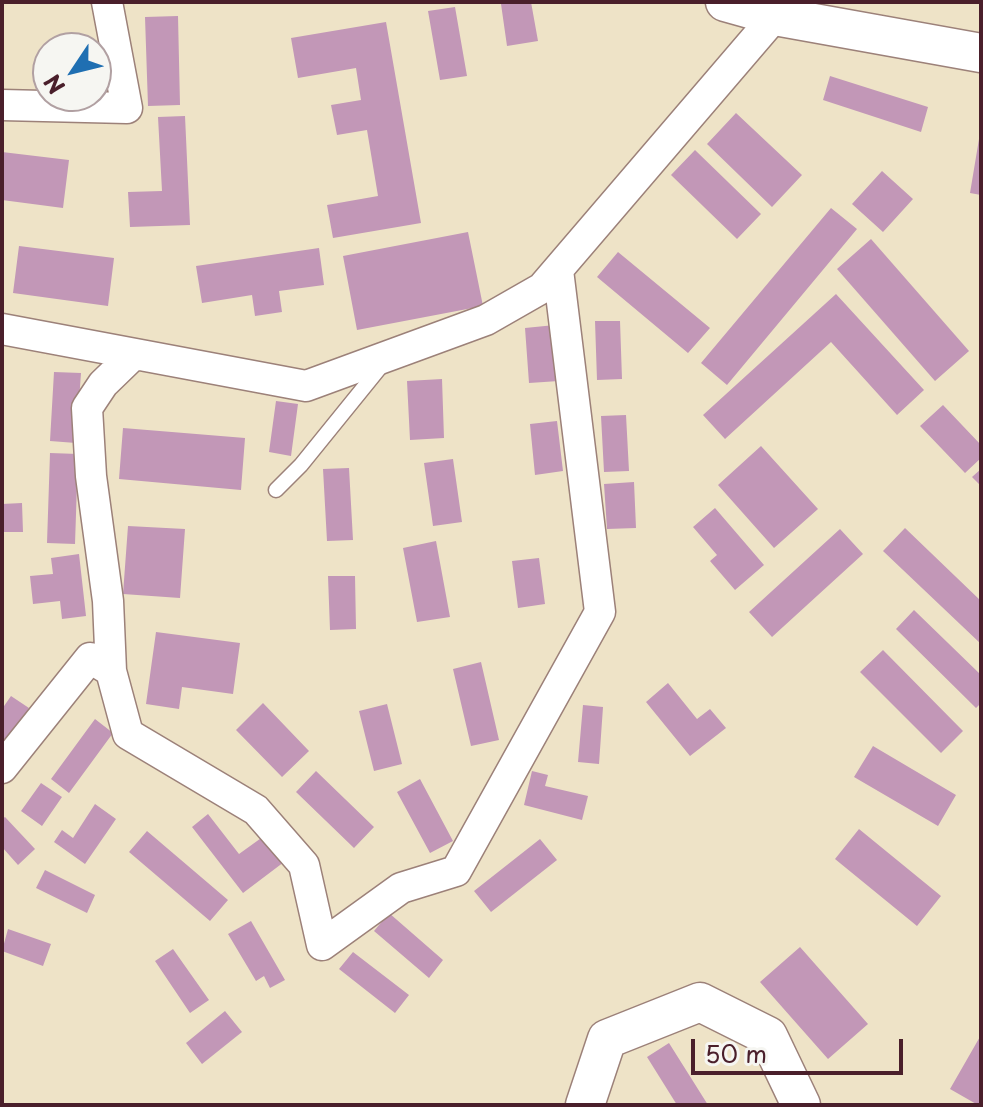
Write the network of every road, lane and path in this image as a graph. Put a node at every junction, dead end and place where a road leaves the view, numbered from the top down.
1 (107, 2) edge
2 (725, 2) edge
3 (766, 10) edge
4 (981, 53) edge
5 (2, 105) edge
6 (558, 270) junction
7 (2, 329) edge
8 (134, 354) junction
9 (390, 355) junction
10 (276, 490) dead end
11 (111, 671) junction
12 (2, 768) edge
13 (585, 1105) edge
14 (801, 1105) edge

1 - 5 street
2 - 3 street
3 - 4 street
3 - 6 street
6 - 9 street
6 - 11 street
7 - 8 street
8 - 9 street
8 - 11 street
9 - 10 lane
11 - 12 street
13 - 14 street

